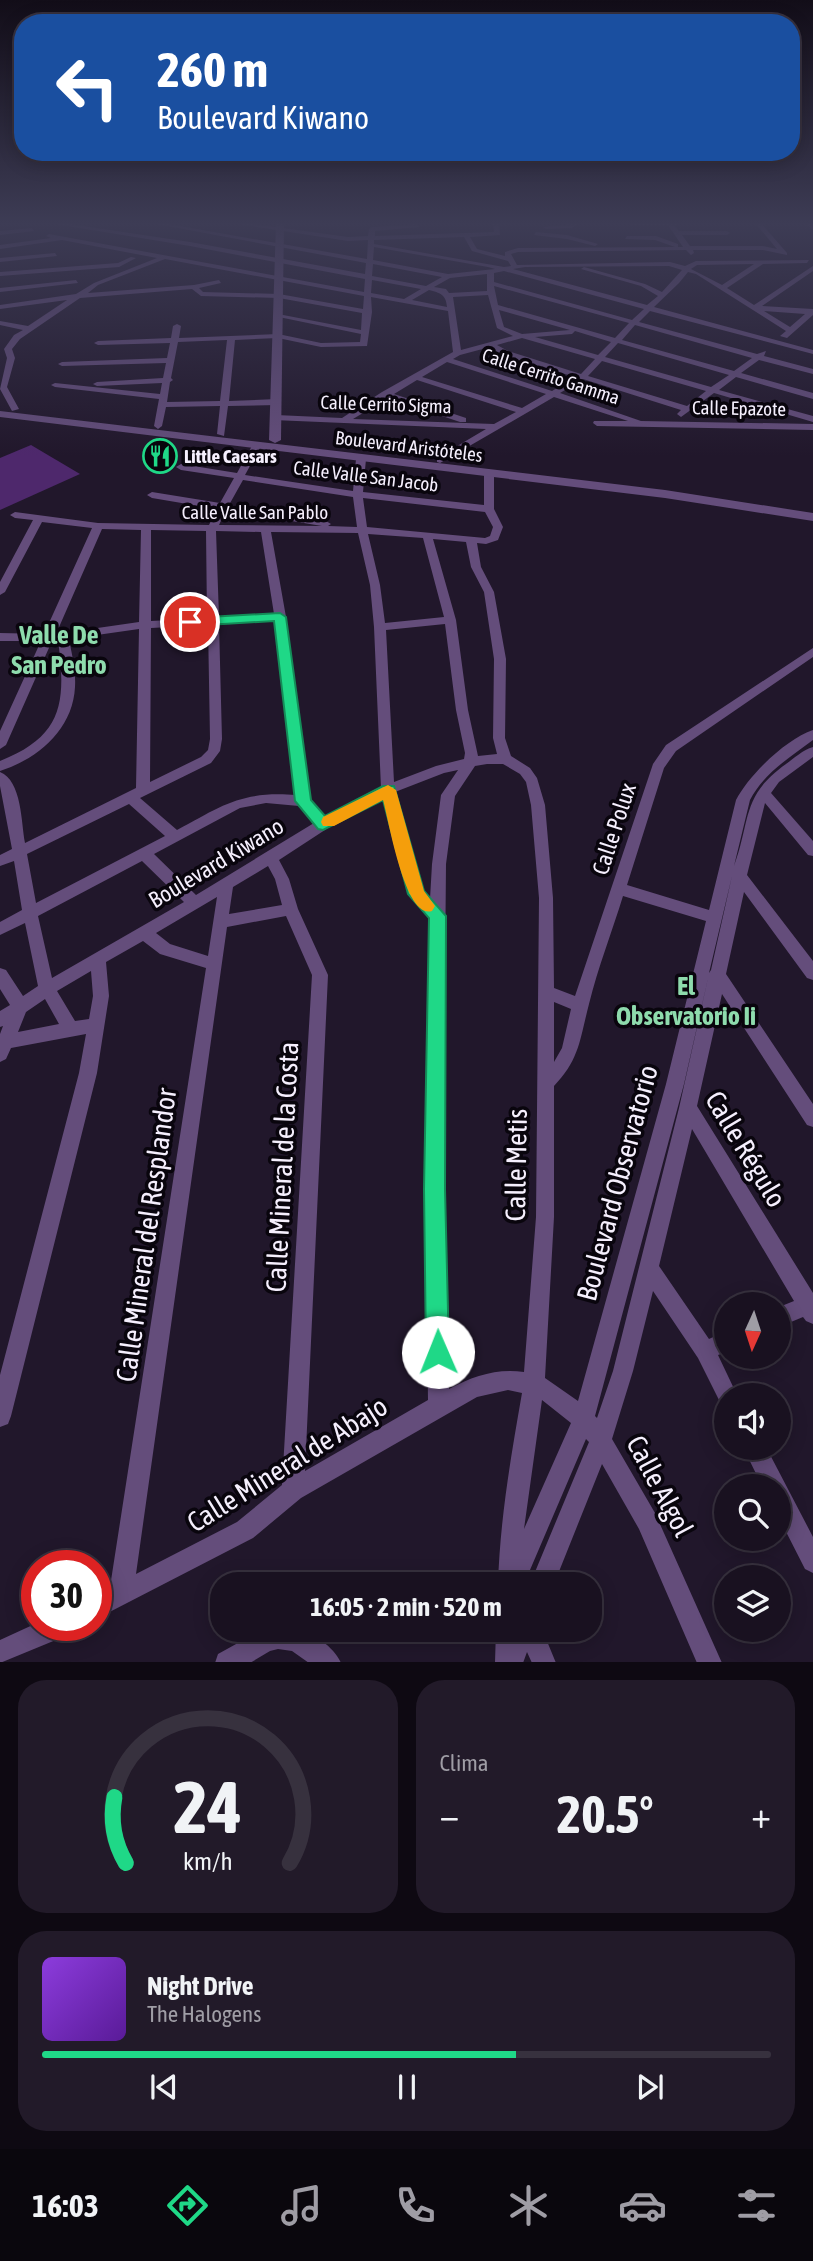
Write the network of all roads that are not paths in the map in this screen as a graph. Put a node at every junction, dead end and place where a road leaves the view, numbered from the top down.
1 (55, 301) edge
2 (73, 301) edge
3 (279, 301) edge
4 (304, 301) edge
5 (327, 301) edge
6 (367, 301) edge
7 (397, 301) edge
8 (449, 301) edge
9 (493, 301) edge
10 (546, 301) edge
11 (624, 301) edge
12 (656, 301) edge
13 (742, 301) edge
14 (764, 301) edge
15 (404, 302) joint
16 (322, 304) junction
17 (494, 306) junction
18 (0, 307) edge
19 (649, 307) junction
20 (754, 307) junction
21 (452, 310) junction
22 (368, 312) junction
23 (812, 312) edge
24 (278, 316) junction
25 (0, 323) edge
26 (16, 326) junction
27 (177, 326) dead end
28 (630, 327) junction
29 (797, 327) junction
30 (30, 329) junction
31 (587, 331) junction
32 (366, 333) junction
33 (0, 334) edge
34 (278, 336) junction
35 (521, 336) junction
36 (230, 338) junction
37 (620, 340) junction
38 (174, 341) junction
39 (776, 342) junction
40 (98, 343) dead end
41 (491, 344) junction
42 (4, 348) edge
43 (813, 352) edge
44 (457, 353) junction
45 (758, 357) junction
46 (603, 358) junction
47 (445, 359) junction
48 (172, 360) junction
49 (62, 364) dead end
50 (813, 372) edge
51 (737, 374) junction
52 (583, 376) junction
53 (414, 377) junction
54 (169, 380) junction
55 (55, 385) dead end
56 (88, 389) junction
57 (715, 392) junction
58 (554, 393) junction
59 (385, 394) junction
60 (812, 396) edge
61 (164, 401) junction
62 (277, 402) junction
63 (224, 403) junction
64 (0, 407) edge
65 (15, 409) junction
66 (688, 409) junction
67 (522, 411) junction
68 (0, 414) edge
69 (792, 414) junction
70 (276, 418) junction
71 (346, 419) junction
72 (813, 419) edge
73 (93, 422) junction
74 (597, 423) dead end
75 (474, 424) junction
76 (646, 425) junction
77 (666, 425) junction
78 (154, 426) junction
79 (494, 427) junction
80 (813, 427) edge
81 (221, 434) junction
82 (275, 440) junction
83 (256, 446) junction
84 (363, 455) junction
85 (440, 460) junction
86 (181, 467) dead end
87 (489, 473) junction
88 (239, 476) junction
89 (358, 494) junction
90 (152, 495) dead end
91 (224, 505) junction
92 (489, 509) junction
93 (813, 509) edge
94 (15, 515) dead end
95 (813, 517) edge
96 (39, 518) junction
97 (97, 526) junction
98 (146, 529) junction
99 (211, 530) junction
100 (266, 530) junction
101 (362, 530) junction
102 (427, 536) junction
103 (471, 541) junction
104 (0, 592) edge
105 (280, 617) junction
106 (450, 620) junction
107 (212, 621) junction
108 (145, 625) junction
109 (380, 627) junction
110 (63, 635) junction
111 (0, 637) edge
112 (49, 638) junction
113 (813, 652) edge
114 (813, 734) edge
115 (0, 746) edge
116 (813, 751) edge
117 (505, 759) junction
118 (470, 763) junction
119 (0, 766) edge
120 (0, 777) edge
121 (388, 790) junction
122 (763, 792) junction
123 (136, 793) junction
124 (303, 801) junction
125 (323, 824) junction
126 (176, 837) junction
127 (813, 851) edge
128 (21, 852) junction
129 (144, 854) junction
130 (271, 858) junction
131 (727, 859) junction
132 (0, 861) edge
133 (740, 876) junction
134 (226, 883) junction
135 (619, 889) junction
136 (194, 902) junction
137 (291, 909) junction
138 (30, 913) junction
139 (437, 916) junction
140 (713, 917) junction
141 (221, 922) junction
142 (0, 929) edge
143 (143, 932) junction
144 (98, 959) junction
145 (214, 964) junction
146 (813, 973) edge
147 (717, 974) junction
148 (0, 975) edge
149 (47, 989) junction
150 (546, 992) junction
151 (580, 1004) junction
152 (20, 1006) junction
153 (0, 1020) edge
154 (96, 1026) junction
155 (71, 1029) junction
156 (4, 1047) edge
157 (545, 1084) junction
158 (675, 1084) junction
159 (688, 1108) junction
160 (813, 1119) edge
161 (648, 1267) junction
162 (811, 1307) edge
163 (791, 1313) edge
164 (714, 1347) edge
165 (705, 1351) junction
166 (721, 1383) edge
167 (534, 1384) junction
168 (439, 1406) junction
169 (0, 1416) edge
170 (584, 1419) junction
171 (601, 1440) junction
172 (293, 1490) junction
173 (791, 1518) edge
174 (813, 1561) edge
175 (511, 1572) edge
176 (516, 1572) edge
177 (547, 1572) edge
178 (121, 1595) junction
179 (112, 1599) edge
180 (25, 1641) edge
181 (508, 1642) edge
182 (520, 1642) edge
183 (534, 1642) edge
184 (0, 1652) edge
185 (228, 1662) edge
186 (329, 1662) edge
187 (508, 1662) edge
188 (544, 1662) edge
189 (710, 1662) edge

1 - 18 street
2 - 30 street
3 - 24 street
4 - 16 street
5 - 16 street
6 - 22 street
7 - 15 street
8 - 21 street
9 - 17 street
10 - 28 street
11 - 19 street
12 - 19 street
13 - 20 street
14 - 20 street
15 - 21 street
16 - 22 street
17 - 31 street
17 - 35 street
19 - 28 street
19 - 39 street
20 - 23 street
20 - 29 street
21 - 44 street
22 - 32 street
23 - 29 street
24 - 32 street
24 - 34 street
25 - 26 street
26 - 30 street
26 - 33 street
27 - 38 street
28 - 31 street
28 - 37 street
28 - 45 street
29 - 39 street
30 - 42 street
31 - 35 street
31 - 37 street
32 - 34 street
34 - 36 street
34 - 62 street
35 - 41 street
35 - 46 street
36 - 38 street
36 - 63 street
37 - 46 street
37 - 51 street
38 - 40 street
38 - 48 street
39 - 43 street
39 - 45 street
41 - 44 street
41 - 52 street
42 - 65 street
44 - 47 street
45 - 50 street
45 - 51 street
46 - 52 street
46 - 57 street
47 - 53 street
47 - 58 street, Calle Cerrito Gamma
48 - 49 street
48 - 54 street
51 - 57 street
51 - 60 street
52 - 58 street
52 - 66 street
53 - 59 street
53 - 67 street
54 - 56 street
54 - 61 street
55 - 56 street
56 - 61 street
57 - 66 street
57 - 69 street
58 - 67 street
58 - 76 street, Calle Cerrito Gamma
59 - 71 street
59 - 75 street
60 - 69 street
61 - 63 street
61 - 78 street
62 - 63 street
62 - 70 street
63 - 81 street
64 - 65 street, Boulevard Aristóteles
65 - 73 street, Boulevard Aristóteles
66 - 77 street
67 - 79 street
68 - 73 street, Boulevard Aristóteles
69 - 72 street
70 - 71 street, Calle Cerrito Sigma
70 - 82 street
71 - 75 street, Calle Cerrito Sigma
73 - 78 street, Boulevard Aristóteles
73 - 83 street, Boulevard Aristóteles
74 - 76 street, Calle Epazote
75 - 79 street, Calle Cerrito Sigma
76 - 77 street, Calle Epazote
77 - 80 street, Calle Epazote
78 - 81 street, Boulevard Aristóteles
79 - 85 street
81 - 82 street, Boulevard Aristóteles
82 - 84 street, Boulevard Aristóteles
83 - 84 street, Boulevard Aristóteles
83 - 88 street
84 - 85 street, Boulevard Aristóteles
84 - 87 street, Boulevard Aristóteles
84 - 89 street
85 - 93 street, Boulevard Aristóteles
86 - 88 street, Calle Valle San Jacob
87 - 92 street
87 - 95 street, Boulevard Aristóteles
88 - 89 street, Calle Valle San Jacob
88 - 91 street
89 - 92 street, Calle Valle San Jacob
89 - 101 street
90 - 91 street
91 - 99 street
91 - 101 street
92 - 103 street, Calle Valle San Pablo
94 - 96 street, Calle Valle San Pablo
96 - 97 street, Calle Valle San Pablo
96 - 104 street
97 - 98 street, Calle Valle San Pablo
97 - 112 street
98 - 99 street, Calle Valle San Pablo
98 - 108 street
99 - 100 street, Calle Valle San Pablo
99 - 107 street
100 - 101 street, Calle Valle San Pablo
100 - 105 street
101 - 102 street, Calle Valle San Pablo
101 - 109 street
102 - 103 street, Calle Valle San Pablo
102 - 106 street
103 - 117 street
105 - 107 street
105 - 124 street
106 - 109 street
106 - 118 street
107 - 108 street
107 - 123 street
108 - 110 street
108 - 123 street
109 - 121 street
110 - 112 street
110 - 119 street
111 - 112 street
112 - 115 street
113 - 135 street, Calle Polux
114 - 131 street, Boulevard Observatorio
116 - 122 street, Boulevard Observatorio
117 - 118 street, Boulevard Kiwano
117 - 150 street, Calle Metis
118 - 121 street, Boulevard Kiwano
118 - 139 street
120 - 128 street
121 - 125 street, Boulevard Kiwano
121 - 139 street
122 - 127 street
122 - 133 street, Boulevard Observatorio
123 - 126 street
123 - 128 street
124 - 125 street
124 - 126 street
125 - 130 street, Boulevard Kiwano
126 - 129 street
128 - 132 street
128 - 138 street
129 - 136 street
129 - 138 street
130 - 134 street, Boulevard Kiwano
130 - 137 street, Calle Mineral de la Costa
131 - 133 street
131 - 140 street, Boulevard Observatorio
133 - 146 street
133 - 147 street, Boulevard Observatorio
134 - 136 street, Boulevard Kiwano
134 - 141 street, Calle Mineral del Resplandor
135 - 140 street
135 - 151 street, Calle Polux
136 - 143 street, Boulevard Kiwano
137 - 141 street
137 - 172 street, Calle Mineral de la Costa
138 - 142 street
138 - 149 street
139 - 168 street
140 - 158 street, Boulevard Observatorio
141 - 145 street, Calle Mineral del Resplandor
143 - 144 street, Boulevard Kiwano
143 - 145 street
144 - 149 street, Boulevard Kiwano
144 - 154 street
145 - 178 street, Calle Mineral del Resplandor
147 - 159 street, Boulevard Observatorio
147 - 160 street
148 - 152 street
149 - 152 street, Boulevard Kiwano
149 - 155 street
150 - 151 street
150 - 157 street, Calle Metis
151 - 157 street, Calle Polux
152 - 153 street, Boulevard Kiwano
152 - 156 street
154 - 155 street
154 - 169 street
155 - 156 street
157 - 167 street, Calle Metis
158 - 159 street, Calle Régulo
158 - 170 street, Boulevard Observatorio
159 - 161 street, Boulevard Observatorio
159 - 162 street, Calle Régulo
161 - 165 street
161 - 171 street, Boulevard Observatorio
162 - 163 street
164 - 165 street
165 - 166 street
167 - 168 street, Calle Mineral de Abajo
167 - 170 street
167 - 175 street, Calle Metis
168 - 172 street, Calle Mineral de Abajo
170 - 171 street, Calle Algol
170 - 176 street, Boulevard Observatorio
171 - 177 street, Boulevard Observatorio
171 - 189 street, Calle Algol
172 - 178 street, Calle Mineral de Abajo
173 - 174 street
178 - 179 street, Calle Mineral de Abajo
180 - 184 street
181 - 187 street
182 - 187 street
183 - 188 street
185 - 186 street

